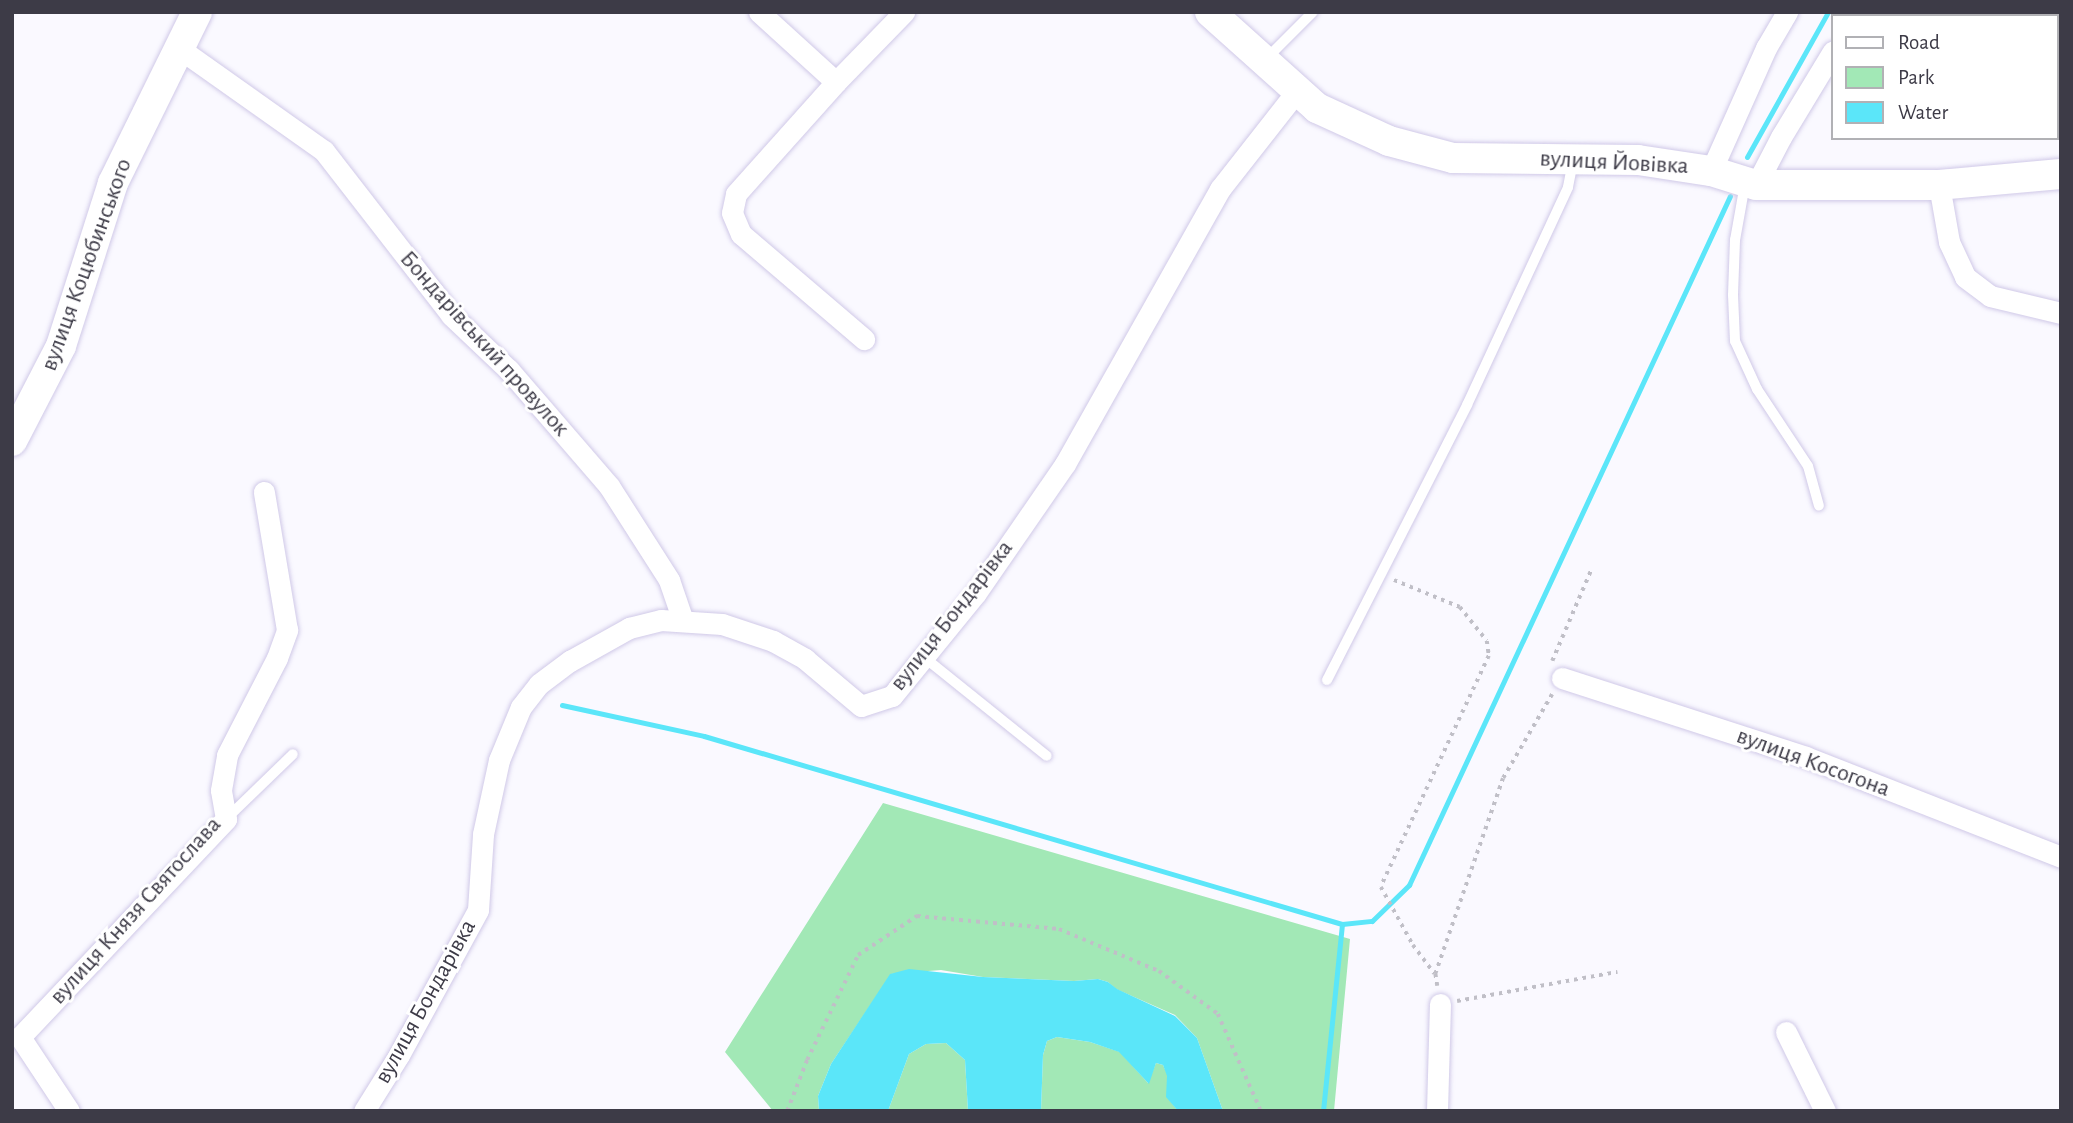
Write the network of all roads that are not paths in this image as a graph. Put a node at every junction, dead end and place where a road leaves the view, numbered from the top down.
1 (197, 12) edge
2 (759, 12) edge
3 (904, 12) edge
4 (1210, 12) edge
5 (1313, 12) edge
6 (1787, 12) edge
7 (180, 49) junction
8 (1832, 53) edge
9 (1264, 61) junction
10 (836, 82) junction
11 (1296, 92) junction
12 (1574, 158) junction
13 (1711, 171) junction
14 (2061, 174) edge
15 (1751, 183) junction
16 (1939, 184) junction
17 (2061, 313) edge
18 (864, 339) dead end
19 (12, 441) edge
20 (264, 492) dead end
21 (1819, 506) dead end
22 (683, 621) junction
23 (925, 658) junction
24 (1562, 678) road end
25 (1327, 680) dead end
26 (293, 754) dead end
27 (1047, 756) dead end
28 (226, 819) junction
29 (2061, 857) edge
30 (1440, 1004) road end
31 (1786, 1032) dead end
32 (16, 1035) edge
33 (69, 1111) edge
34 (364, 1111) edge
35 (1437, 1111) edge
36 (1825, 1111) edge

1 - 7 street, вулиця Коцюбинського
2 - 10 street
3 - 10 street
4 - 9 street, вулиця Йовівка
5 - 9 lane
6 - 13 street
7 - 19 street, вулиця Коцюбинського
7 - 22 street, Бондарівський провулок
8 - 15 street
9 - 11 street, вулиця Йовівка
10 - 18 street
11 - 12 street, вулиця Йовівка
11 - 23 street, вулиця Бондарівка
12 - 13 street, вулиця Йовівка
12 - 25 lane
13 - 15 street, вулиця Йовівка
14 - 16 street, вулиця Йовівка
15 - 16 street, вулиця Йовівка
15 - 21 lane
16 - 17 street
20 - 28 street, вулиця Князя Святослава
22 - 23 street, вулиця Бондарівка
22 - 34 street, вулиця Бондарівка
23 - 27 lane
24 - 29 street, вулиця Косогона
26 - 28 lane
28 - 32 street, вулиця Князя Святослава
30 - 35 street
31 - 36 street
32 - 33 street, вулиця Князя Святослава

